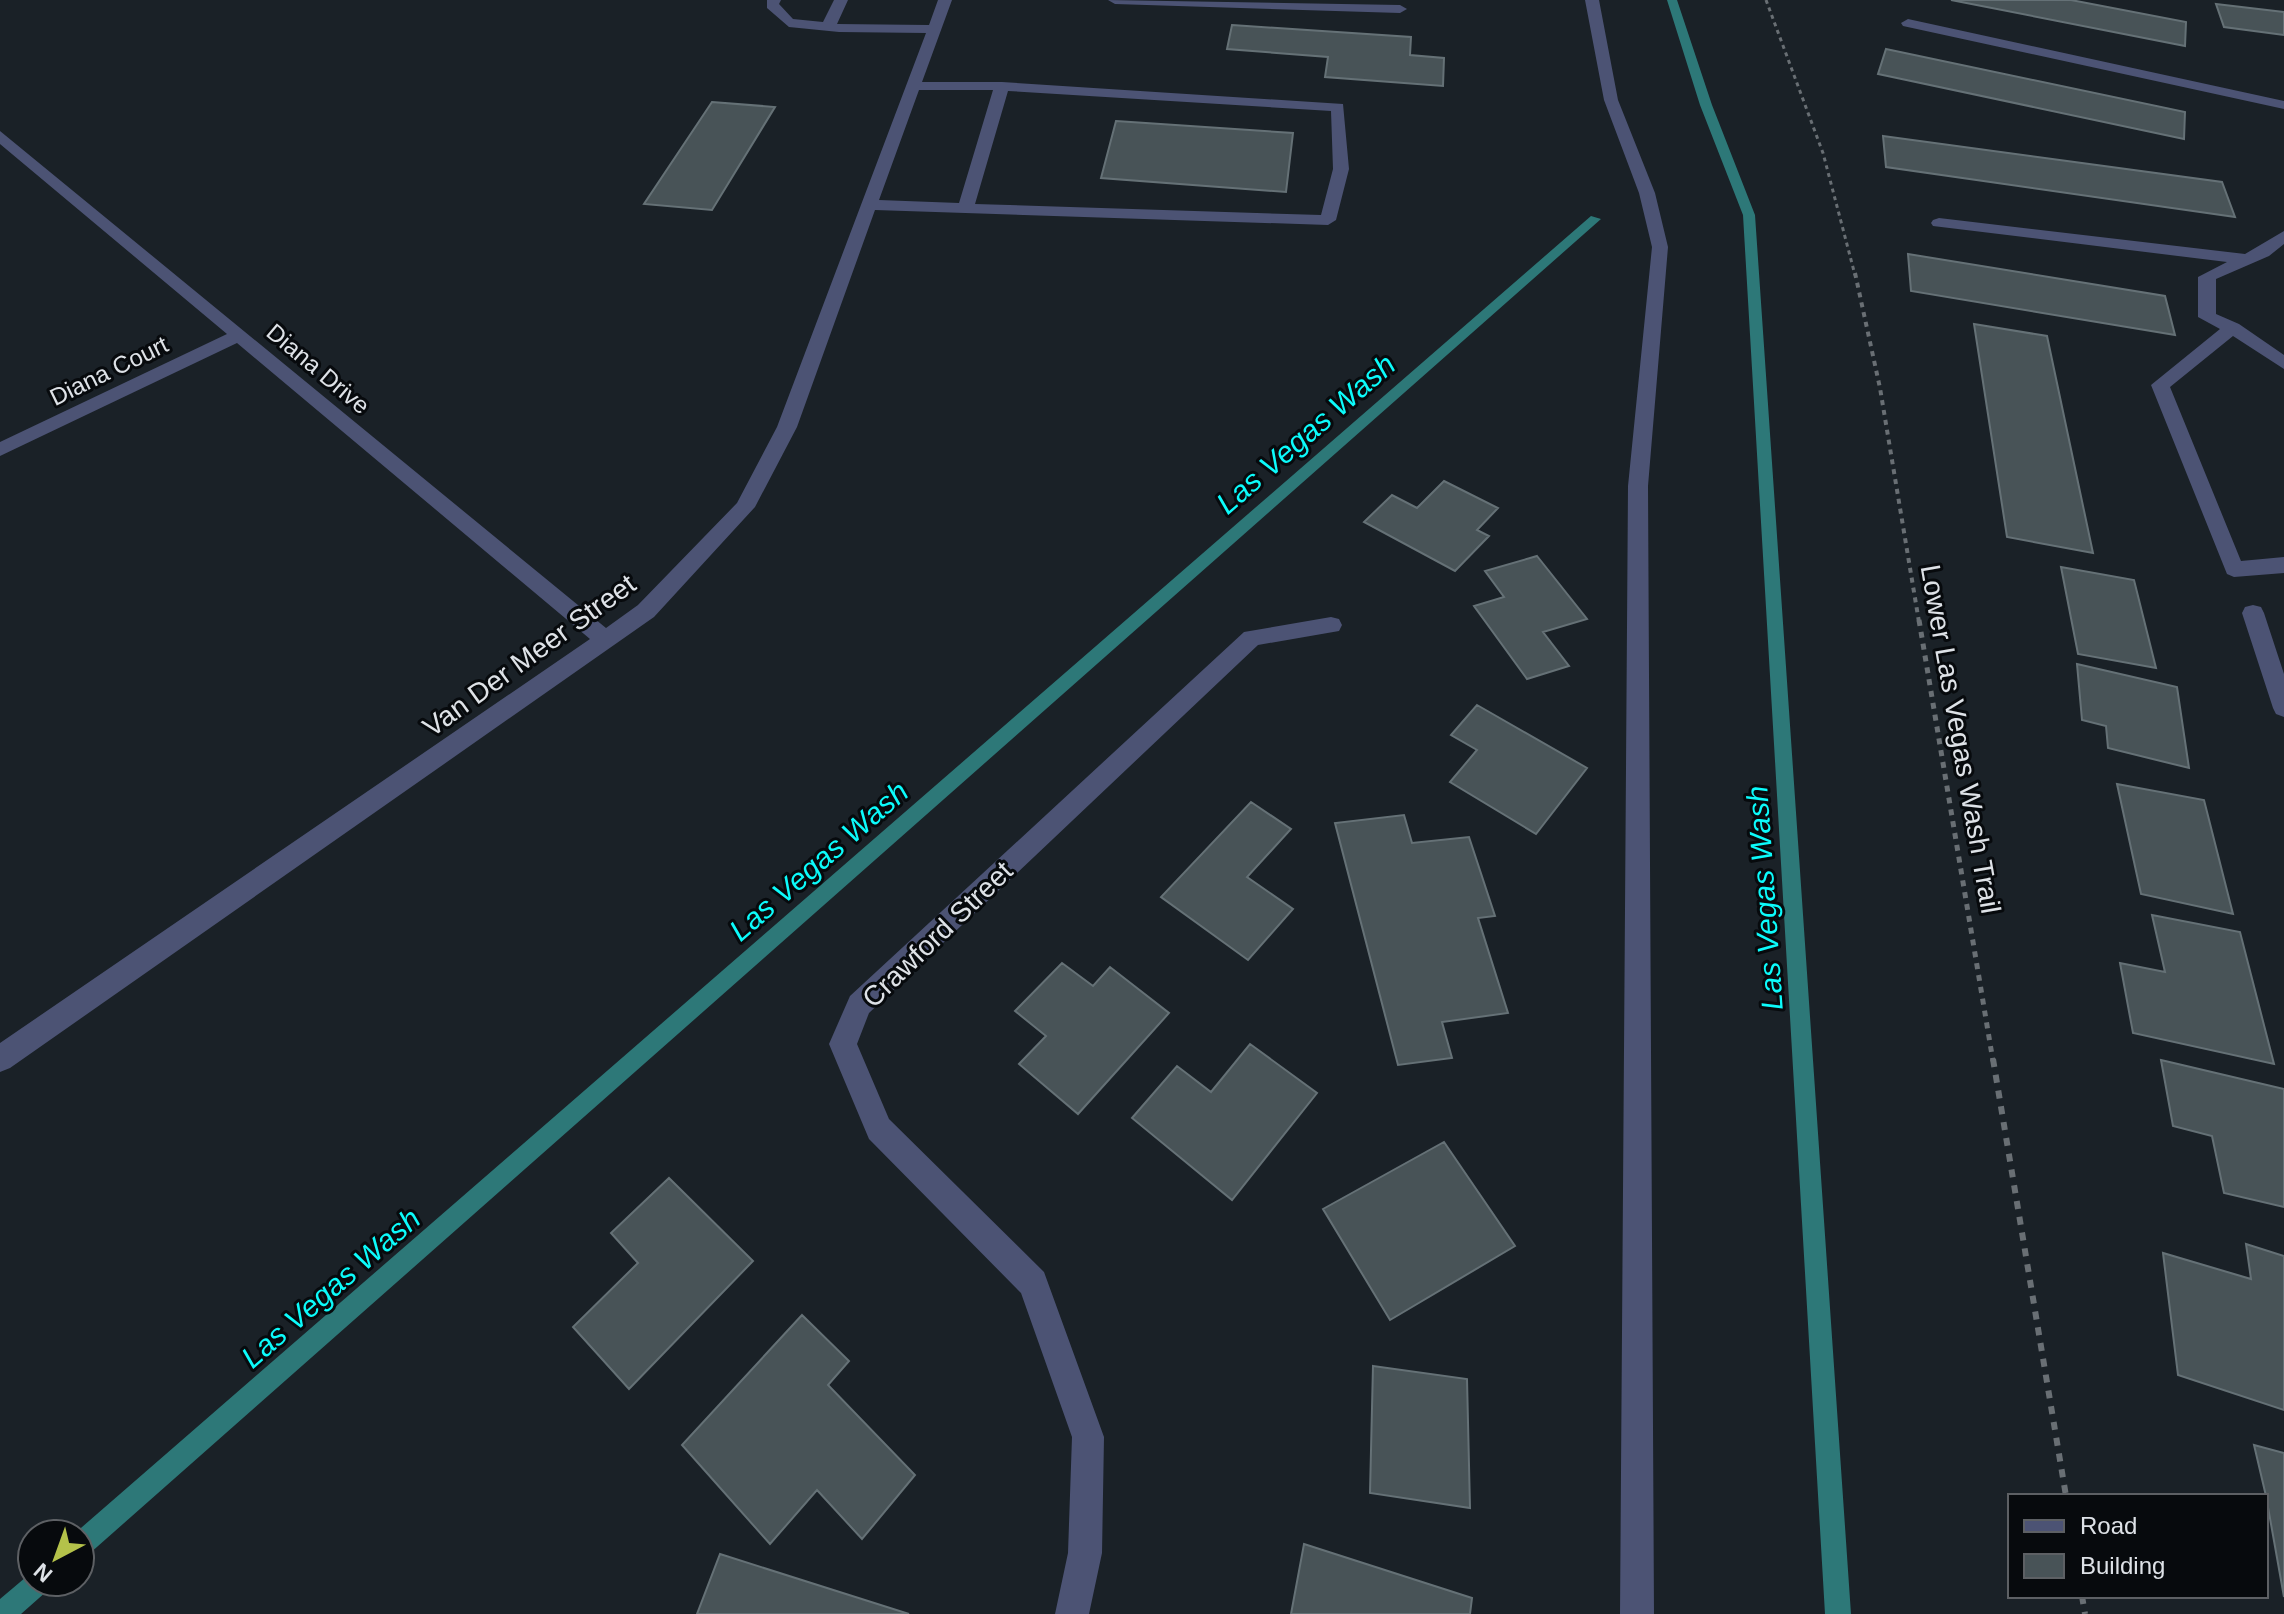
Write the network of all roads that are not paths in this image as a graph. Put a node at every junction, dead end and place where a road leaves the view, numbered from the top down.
1 (774, 0) edge
2 (841, 0) edge
3 (945, 0) edge
4 (1115, 0) edge
5 (1592, 0) edge
6 (1400, 9) dead end
7 (1908, 23) dead end
8 (828, 27) junction
9 (934, 29) junction
10 (913, 86) junction
11 (1002, 86) junction
12 (2284, 105) edge
13 (0, 136) edge
14 (869, 205) junction
15 (966, 208) junction
16 (1939, 223) dead end
17 (2284, 236) edge
18 (2247, 259) junction
19 (2233, 328) junction
20 (239, 335) junction
21 (2284, 363) edge
22 (0, 450) edge
23 (2284, 565) edge
24 (2253, 613) dead end
25 (1331, 625) dead end
26 (605, 639) junction
27 (2284, 708) edge
28 (0, 1059) edge
29 (1072, 1614) edge
30 (1637, 1614) edge

1 - 8 street
2 - 8 street
3 - 9 street, Van Der Meer Street
4 - 6 street
5 - 30 street
7 - 12 street
8 - 9 street
9 - 10 street, Van Der Meer Street
10 - 11 street
10 - 14 street, Van Der Meer Street
11 - 15 street
11 - 15 street
13 - 20 street, Diana Drive
14 - 15 street
14 - 26 street, Van Der Meer Street
16 - 18 street
17 - 18 street
18 - 19 street
19 - 21 street
19 - 23 street
20 - 22 street, Diana Court
20 - 26 street, Diana Drive
24 - 27 street
25 - 29 street, Crawford Street
26 - 28 street, Van Der Meer Street

